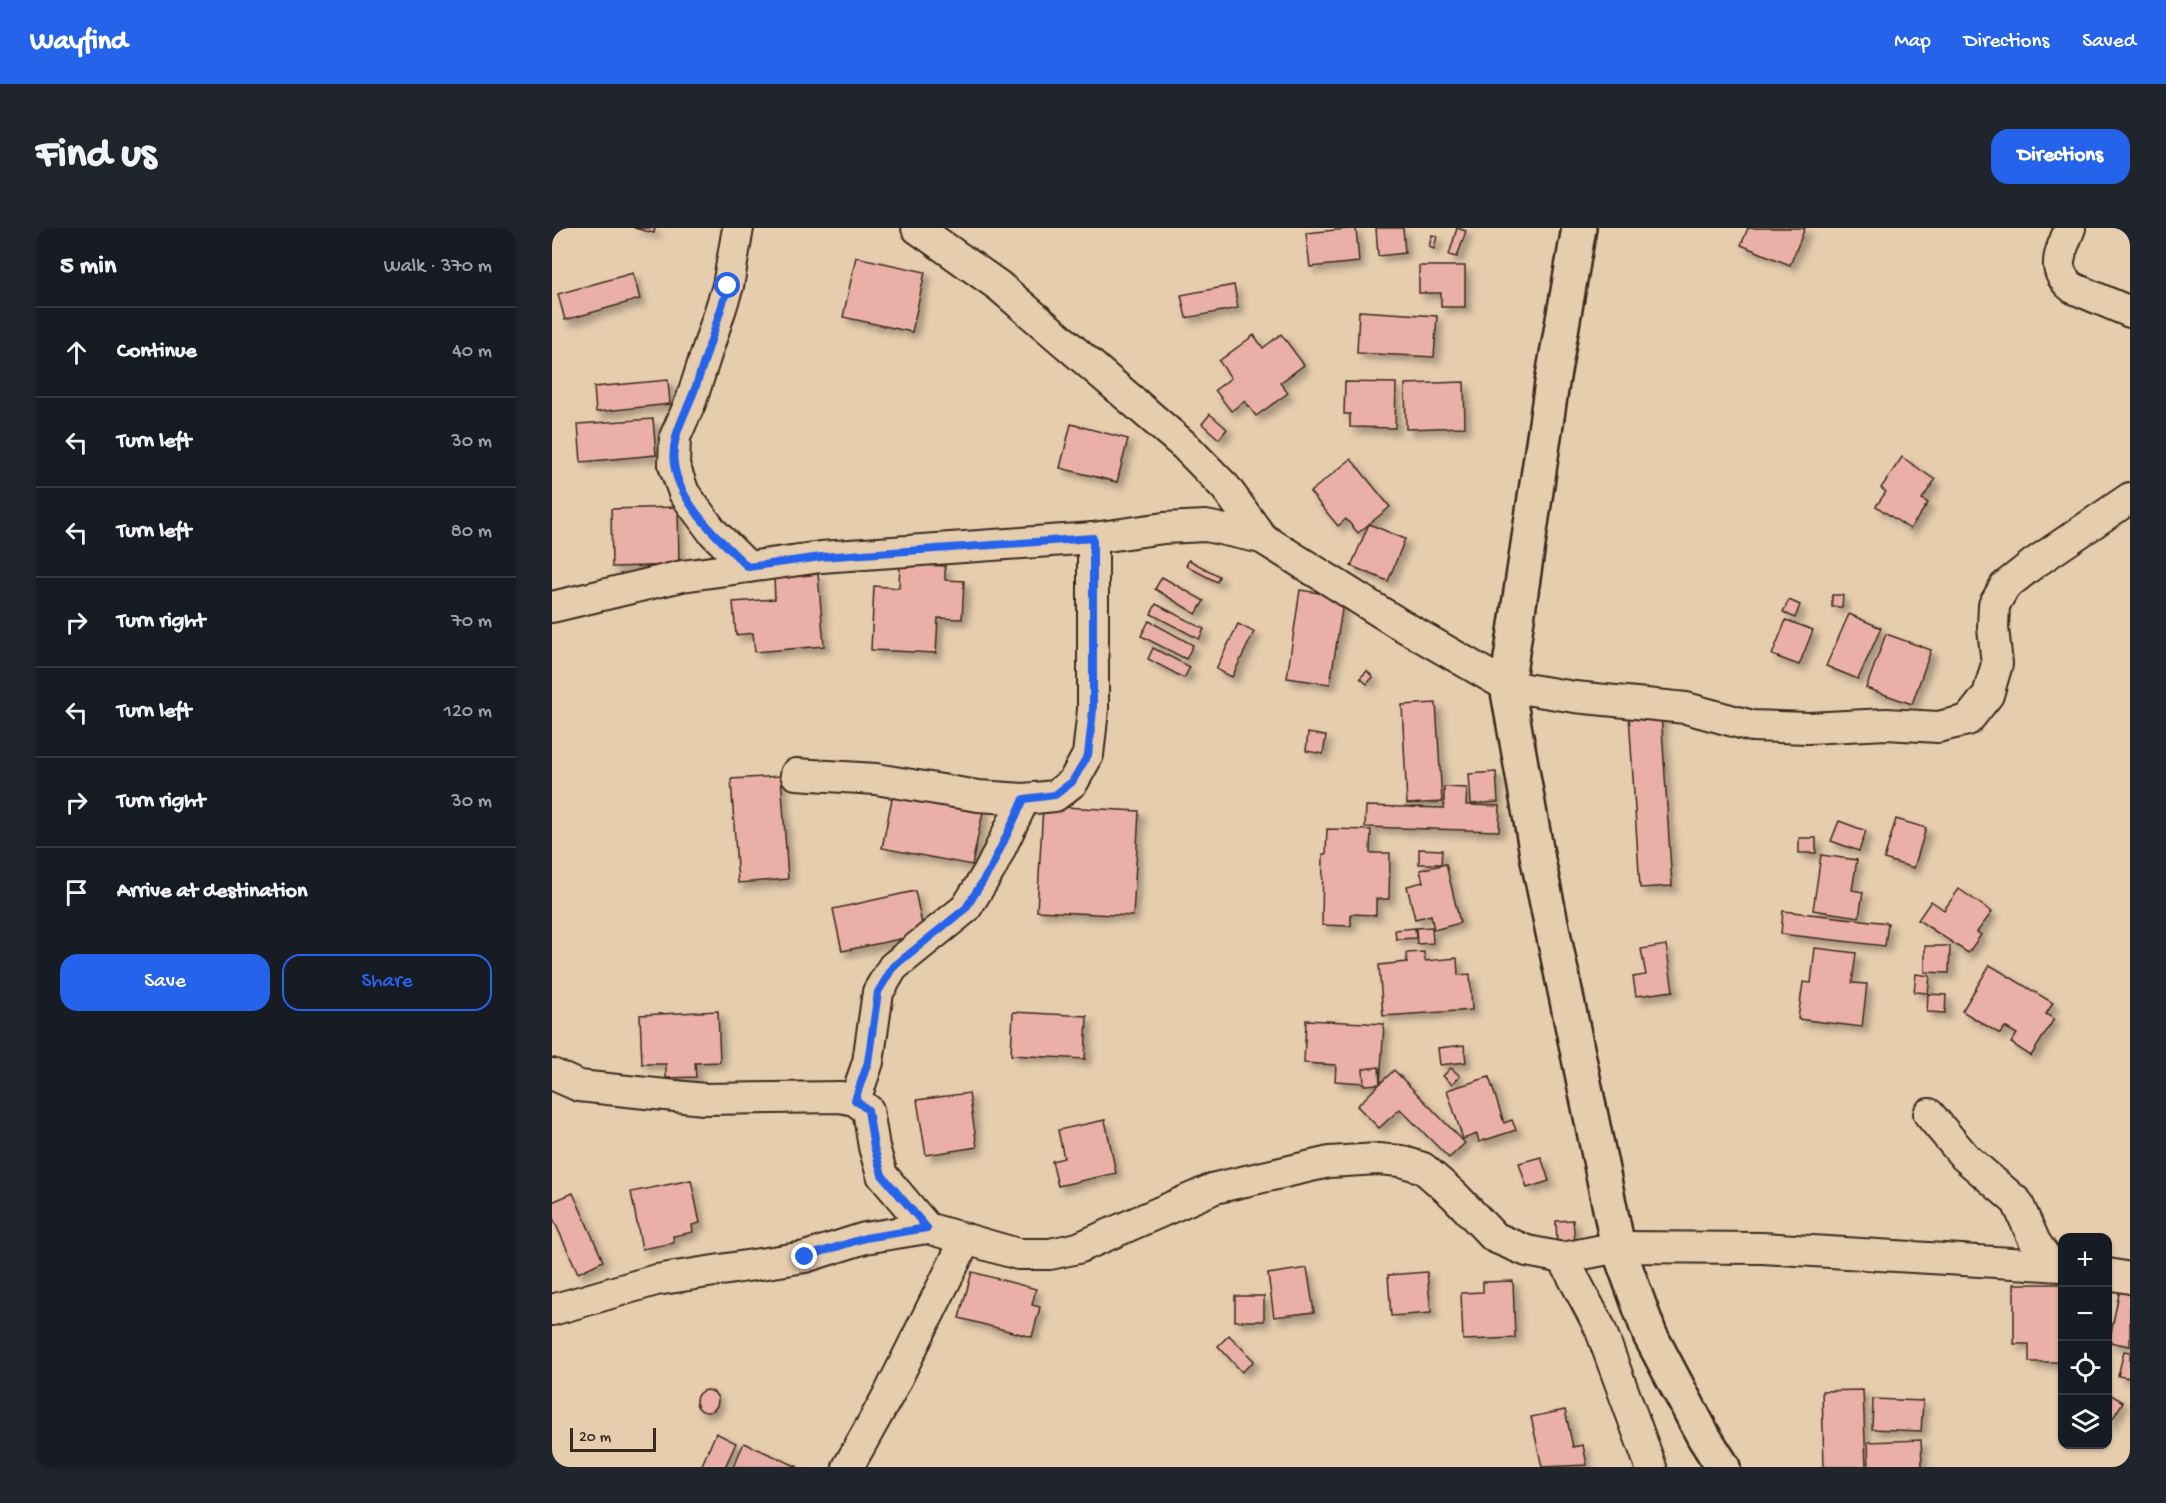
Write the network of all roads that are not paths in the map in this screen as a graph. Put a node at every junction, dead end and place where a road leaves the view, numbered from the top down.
1 (738, 228) edge
2 (917, 228) edge
3 (1579, 228) edge
4 (2070, 228) edge
5 (2130, 312) edge
6 (2130, 498) edge
7 (1093, 538) junction
8 (1262, 538) junction
9 (748, 567) junction
10 (552, 607) edge
11 (1507, 686) junction
12 (796, 774) dead end
13 (1024, 799) junction
14 (552, 1074) edge
15 (855, 1100) junction
16 (1929, 1114) dead end
17 (927, 1228) junction
18 (966, 1239) junction
19 (1618, 1246) junction
20 (1563, 1258) junction
21 (2056, 1265) edge
22 (2112, 1275) edge
23 (2130, 1278) edge
24 (552, 1310) edge
25 (848, 1467) edge
26 (1651, 1467) edge
27 (1723, 1467) edge

1 - 9 street
2 - 8 street
3 - 11 street
4 - 5 street
6 - 11 street
7 - 8 street
7 - 9 street
7 - 13 street
8 - 11 street
9 - 10 street
11 - 19 street
12 - 13 street
13 - 15 street
14 - 15 street
15 - 17 street
16 - 21 street
17 - 18 street
17 - 24 street
18 - 20 street
18 - 25 street
19 - 20 street
19 - 21 street
19 - 27 street
20 - 26 street
22 - 23 street

